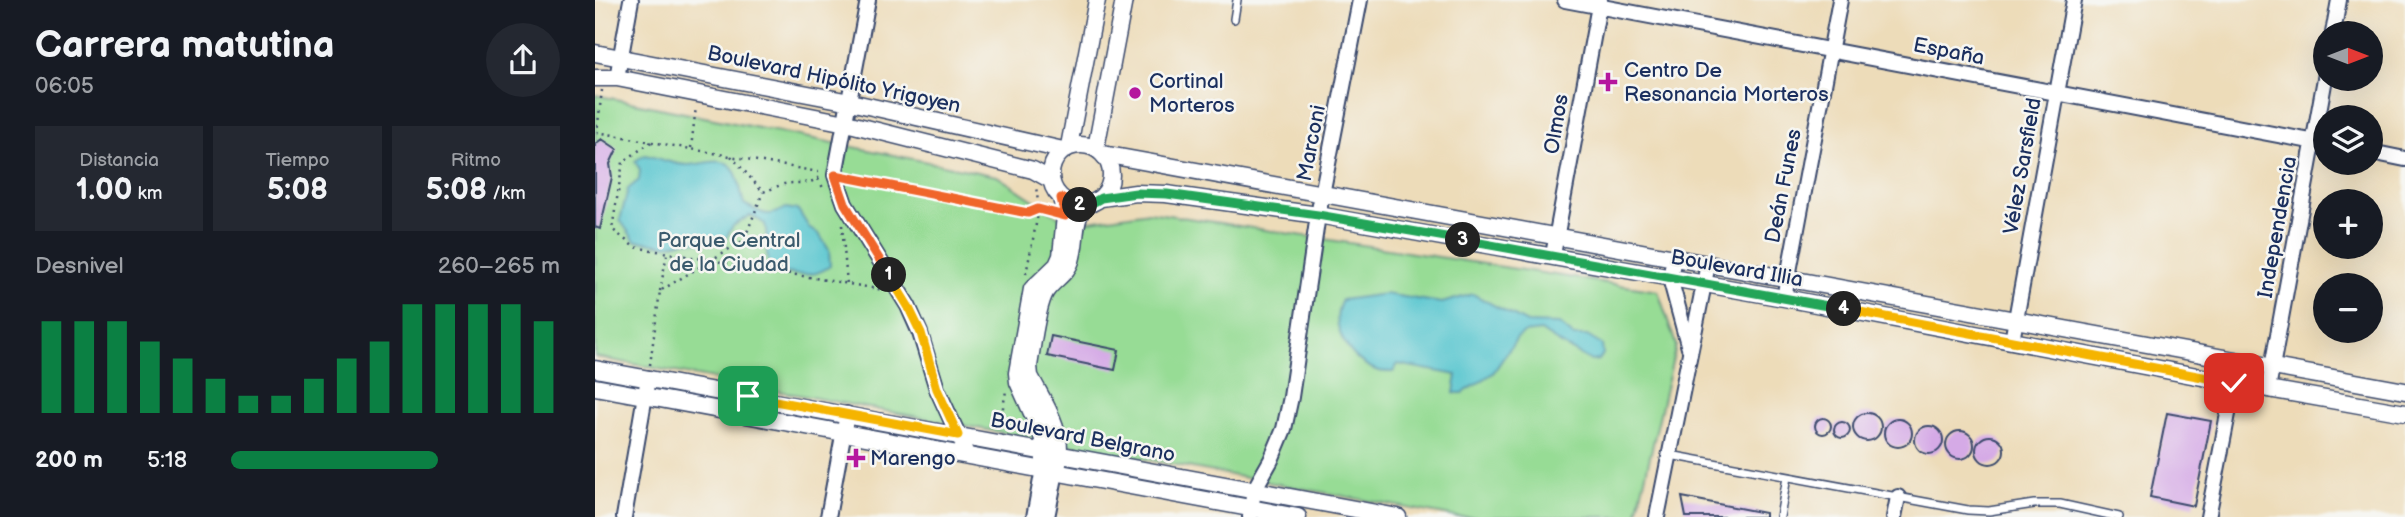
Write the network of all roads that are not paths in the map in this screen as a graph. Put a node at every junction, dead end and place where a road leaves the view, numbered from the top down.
1 (631, 0) edge
2 (868, 0) edge
3 (1097, 0) edge
4 (1124, 0) edge
5 (1237, 0) edge
6 (1360, 0) edge
7 (1565, 0) edge
8 (1840, 0) edge
9 (2074, 0) edge
10 (2339, 0) edge
11 (1599, 3) edge
12 (1234, 19) dead end
13 (2335, 21) edge
14 (1830, 50) junction
15 (595, 53) edge
16 (621, 57) junction
17 (605, 79) edge
18 (2057, 93) junction
19 (850, 102) junction
20 (846, 123) junction
21 (2313, 142) edge
22 (1066, 148) junction
23 (1100, 151) junction
24 (2383, 154) edge
25 (2405, 159) edge
26 (2313, 175) edge
27 (1051, 180) junction
28 (1323, 194) junction
29 (1061, 198) junction
30 (1101, 198) junction
31 (1085, 205) junction
32 (1318, 215) junction
33 (1557, 236) junction
34 (1553, 255) junction
35 (1674, 258) junction
36 (1707, 264) junction
37 (1787, 277) junction
38 (1670, 278) junction
39 (1703, 283) junction
40 (1784, 298) junction
41 (2015, 319) junction
42 (1030, 329) junction
43 (2012, 341) junction
44 (1690, 353) junction
45 (2273, 367) junction
46 (595, 369) edge
47 (648, 378) junction
48 (2234, 383) junction
49 (595, 387) edge
50 (2268, 389) junction
51 (2405, 391) edge
52 (646, 396) junction
53 (2405, 413) edge
54 (847, 414) junction
55 (844, 432) junction
56 (958, 435) junction
57 (1671, 449) junction
58 (967, 454) junction
59 (1051, 462) junction
60 (1787, 477) junction
61 (1254, 490) junction
62 (1898, 497) junction
63 (1250, 513) edge
64 (1657, 515) edge
65 (624, 517) edge
66 (828, 517) edge
67 (1034, 517) edge
68 (1047, 517) edge
69 (1298, 517) edge
70 (1398, 517) edge
71 (1780, 517) edge
72 (1894, 517) edge
73 (2119, 517) edge
74 (2208, 517) edge

1 - 16 street
2 - 19 street
3 - 22 street
4 - 23 street
5 - 12 lane
6 - 28 street, Marconi
7 - 11 street, España
8 - 14 street, Deán Funes
9 - 18 street, Vélez Sarsfield
10 - 13 street
11 - 14 street, España
11 - 33 street, Olmos
14 - 18 street, España
14 - 37 street, Deán Funes
15 - 16 street, Boulevard Hipólito Yrigoyen
16 - 17 street
16 - 19 street, Boulevard Hipólito Yrigoyen
17 - 20 street, Boulevard Hipólito Yrigoyen
18 - 21 street, España
18 - 41 street, Vélez Sarsfield
19 - 20 street
19 - 22 street, Boulevard Hipólito Yrigoyen
20 - 27 street, Boulevard Hipólito Yrigoyen
20 - 56 street
22 - 23 street
22 - 27 street
23 - 28 street, Boulevard Illia
23 - 30 street
24 - 25 street
26 - 45 street, Independencia
27 - 29 street
28 - 32 street, Marconi
28 - 33 street, Boulevard Illia
29 - 31 street
29 - 42 street
30 - 31 street
30 - 32 street, Boulevard Illia
31 - 42 street
32 - 34 street, Boulevard Illia
32 - 61 street, Marconi
33 - 34 street, Olmos
33 - 35 street, Boulevard Illia
34 - 38 street, Boulevard Illia
35 - 36 street, Boulevard Illia
35 - 38 street
36 - 37 street, Boulevard Illia
36 - 39 street
37 - 40 street, Deán Funes
37 - 41 street, Boulevard Illia
38 - 39 street, Boulevard Illia
38 - 44 street
39 - 40 street, Boulevard Illia
39 - 44 street
40 - 43 street, Boulevard Illia
41 - 43 street, Vélez Sarsfield
41 - 45 street, Boulevard Illia
42 - 59 street
43 - 48 street, Boulevard Illia
44 - 57 street
45 - 50 street, Independencia
45 - 51 street, Boulevard Illia
46 - 47 street, Boulevard Belgrano
47 - 52 street
47 - 54 street, Boulevard Belgrano
48 - 50 street, Boulevard Illia
48 - 74 street
49 - 52 street, Boulevard Belgrano
50 - 53 street, Boulevard Illia
52 - 55 street, Boulevard Belgrano
52 - 65 street
54 - 55 street
54 - 56 street, Boulevard Belgrano
55 - 58 street, Boulevard Belgrano
55 - 66 street
56 - 58 street
56 - 59 street, Boulevard Belgrano
57 - 60 lane
57 - 64 street
58 - 59 street, Boulevard Belgrano
59 - 61 street, Boulevard Belgrano
59 - 63 street, Boulevard Belgrano
59 - 67 street
59 - 68 street
60 - 62 lane
60 - 71 lane
61 - 63 street
61 - 70 street, Boulevard Belgrano
62 - 72 street
62 - 73 lane
63 - 69 street, Boulevard Belgrano

